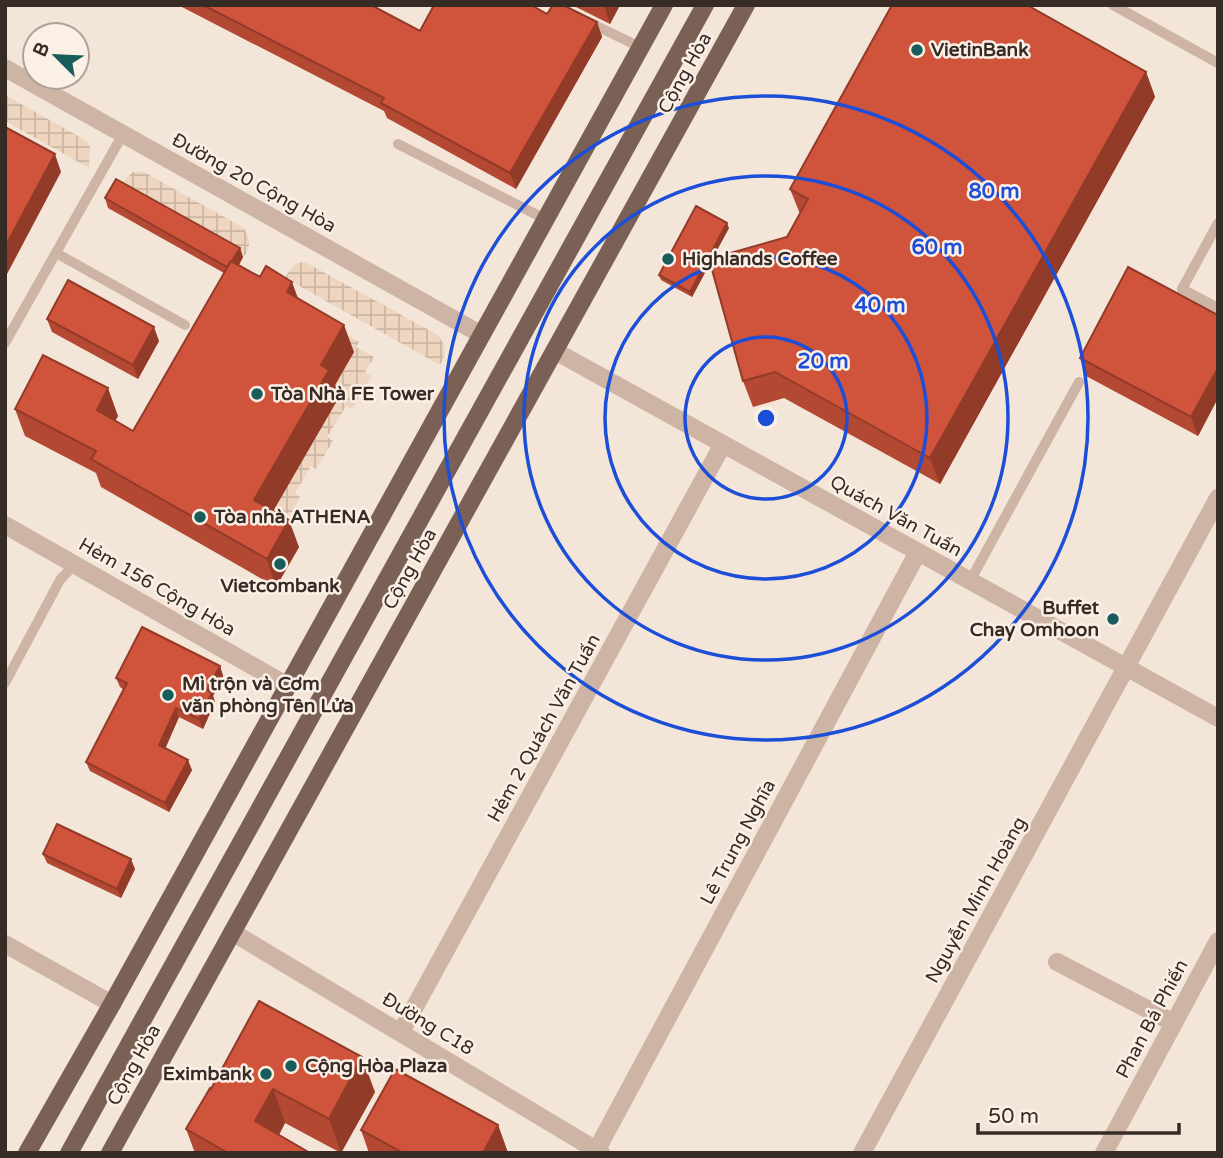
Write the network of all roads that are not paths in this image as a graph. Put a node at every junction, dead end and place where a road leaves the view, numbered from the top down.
1 (664, 5) edge
2 (705, 5) edge
3 (746, 5) edge
4 (1113, 5) edge
5 (578, 17) edge
6 (640, 47) junction
7 (1218, 63) edge
8 (5, 68) edge
9 (123, 134) junction
10 (398, 144) dead end
11 (545, 219) junction
12 (1218, 223) edge
13 (56, 253) junction
14 (1218, 308) edge
15 (185, 325) dead end
16 (482, 335) junction
17 (5, 343) edge
18 (555, 351) junction
19 (1079, 382) edge
20 (723, 444) junction
21 (1218, 498) edge
22 (5, 525) edge
23 (918, 552) junction
24 (75, 564) junction
25 (971, 581) junction
26 (1126, 667) junction
27 (5, 683) edge
28 (288, 686) junction
29 (1218, 718) edge
30 (232, 932) junction
31 (1218, 941) edge
32 (5, 944) edge
33 (1057, 962) dead end
34 (112, 1004) junction
35 (1174, 1023) junction
36 (401, 1032) junction
37 (597, 1152) edge
38 (27, 1153) edge
39 (69, 1153) edge
40 (110, 1153) edge
41 (862, 1153) edge
42 (1104, 1153) edge

1 - 6 main road
2 - 39 main road, Cộng Hòa
3 - 18 main road, Cộng Hòa
4 - 7 lane
5 - 6 lane
6 - 11 main road
8 - 9 street, Đường 20 Cộng Hòa
9 - 13 lane
9 - 16 street, Đường 20 Cộng Hòa
10 - 11 lane
11 - 16 main road
12 - 14 lane
13 - 15 lane
13 - 17 lane
16 - 28 main road
18 - 20 street, Quách Văn Tuấn
18 - 30 main road, Cộng Hòa
19 - 25 lane
20 - 23 street, Quách Văn Tuấn
20 - 36 street, Hẻm 2 Quách Văn Tuấn
21 - 26 street, Nguyễn Minh Hoàng
22 - 24 street, Hẻm 156 Cộng Hòa
23 - 25 street, Quách Văn Tuấn
23 - 37 street, Lê Trung Nghĩa
24 - 27 lane
24 - 28 street, Hẻm 156 Cộng Hòa
25 - 26 street, Quách Văn Tuấn
26 - 29 street, Quách Văn Tuấn
26 - 41 street, Nguyễn Minh Hoàng
28 - 34 main road
30 - 36 street, Đường C18
30 - 40 main road, Cộng Hòa
31 - 35 street, Phan Bá Phiến
32 - 34 street
33 - 35 street
34 - 38 main road
35 - 42 street, Phan Bá Phiến
36 - 37 street, Đường C18

